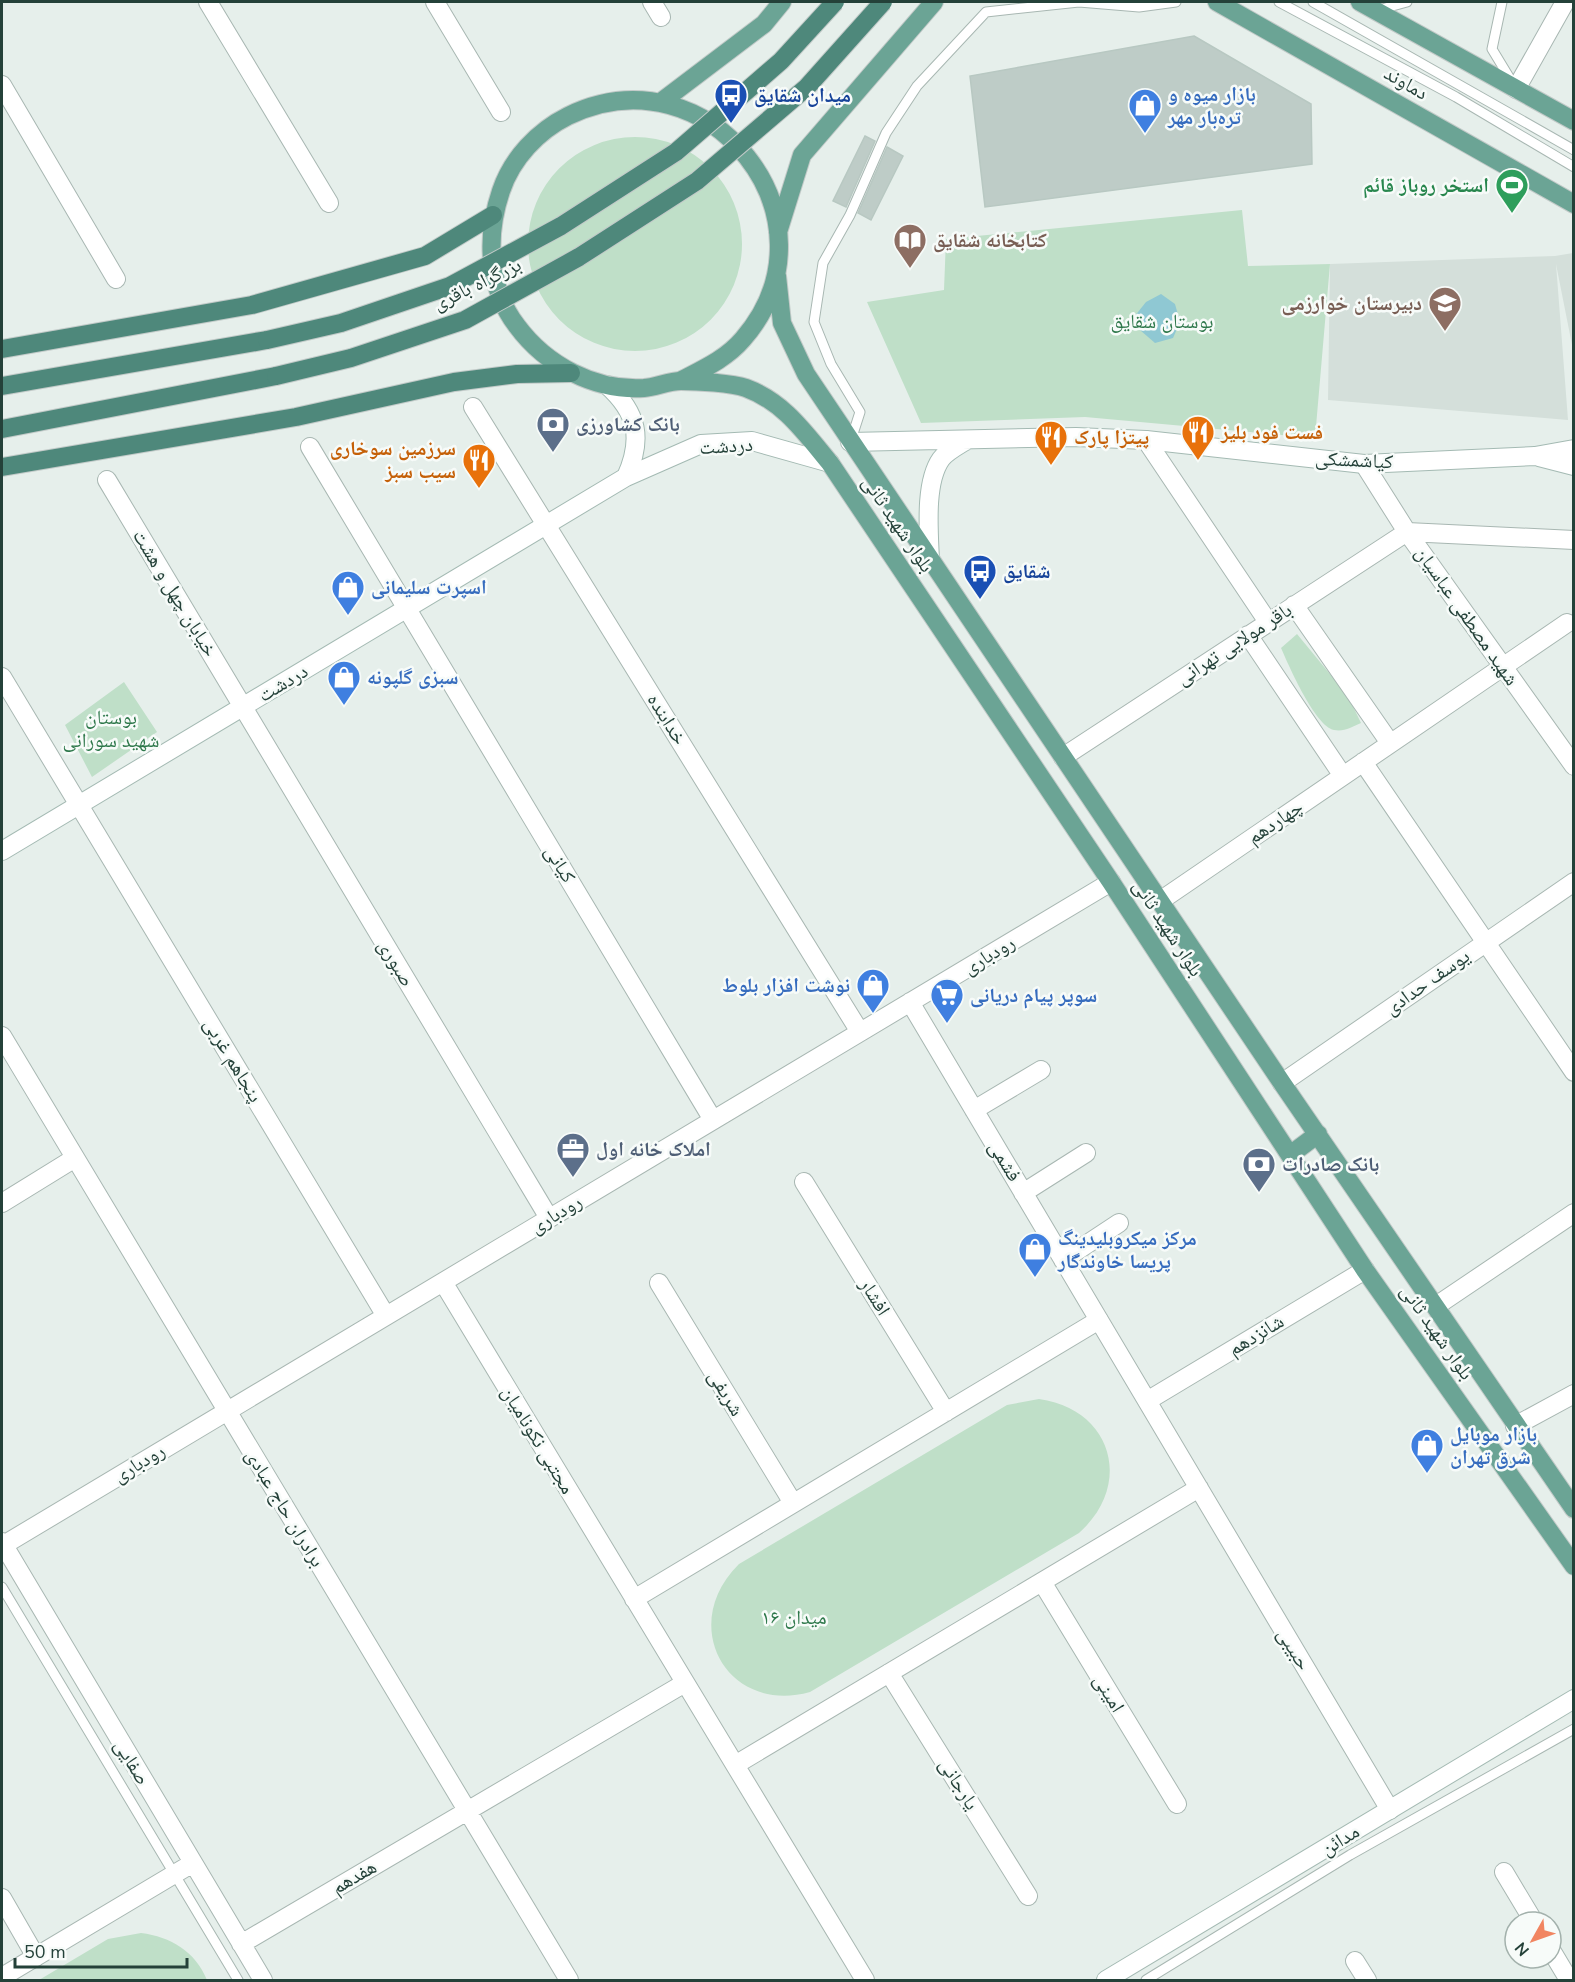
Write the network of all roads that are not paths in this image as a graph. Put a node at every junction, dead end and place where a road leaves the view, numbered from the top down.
1 (208, 2) edge
2 (435, 2) edge
3 (782, 2) edge
4 (834, 2) edge
5 (884, 2) edge
6 (934, 2) edge
7 (1176, 2) edge
8 (1217, 2) edge
9 (1279, 2) edge
10 (1313, 2) edge
11 (1407, 2) edge
12 (1502, 2) edge
13 (1565, 2) edge
14 (1368, 6) edge
15 (2, 85) edge
16 (1516, 89) junction
17 (661, 102) junction
18 (501, 112) dead end
19 (1574, 122) edge
20 (1574, 150) edge
21 (1574, 167) edge
22 (329, 202) dead end
23 (1574, 204) edge
24 (493, 215) junction
25 (778, 233) junction
26 (776, 271) junction
27 (116, 279) dead end
28 (2, 349) edge
29 (571, 373) junction
30 (680, 381) junction
31 (607, 385) junction
32 (2, 386) edge
33 (474, 407) dead end
34 (2, 429) edge
35 (967, 440) junction
36 (1146, 440) junction
37 (850, 442) junction
38 (310, 447) dead end
39 (1574, 449) edge
40 (1535, 456) junction
41 (830, 463) junction
42 (1364, 464) junction
43 (1574, 466) edge
44 (2, 467) edge
45 (626, 477) junction
46 (107, 480) dead end
47 (547, 524) junction
48 (1407, 532) junction
49 (1574, 540) edge
50 (930, 561) junction
51 (1294, 605) junction
52 (408, 608) junction
53 (1268, 622) junction
54 (1567, 623) dead end
55 (1248, 635) junction
56 (1503, 666) junction
57 (2, 677) edge
58 (243, 707) junction
59 (1390, 743) junction
60 (1062, 757) junction
61 (1363, 762) junction
62 (1574, 766) edge
63 (1342, 776) junction
64 (79, 805) junction
65 (2, 851) edge
66 (1111, 882) junction
67 (1574, 882) edge
68 (1160, 901) junction
69 (1485, 942) junction
70 (910, 1002) junction
71 (860, 1032) junction
72 (2, 1035) edge
73 (1041, 1070) dead end
74 (1574, 1072) edge
75 (1282, 1083) junction
76 (974, 1110) junction
77 (713, 1120) junction
78 (1318, 1134) junction
79 (1086, 1153) dead end
80 (1290, 1155) junction
81 (75, 1158) junction
82 (804, 1182) dead end
83 (1023, 1193) junction
84 (2, 1203) edge
85 (1574, 1213) edge
86 (549, 1218) junction
87 (1119, 1223) dead end
88 (1063, 1260) junction
89 (1365, 1270) junction
90 (442, 1282) junction
91 (658, 1283) dead end
92 (1436, 1306) junction
93 (386, 1316) junction
94 (1100, 1320) junction
95 (1574, 1394) edge
96 (1147, 1401) junction
97 (227, 1411) junction
98 (946, 1412) junction
99 (1515, 1426) junction
100 (1199, 1488) junction
101 (793, 1503) junction
102 (1574, 1509) edge
103 (2, 1544) edge
104 (1574, 1566) edge
105 (1042, 1582) junction
106 (2, 1587) edge
107 (634, 1599) junction
108 (890, 1673) junction
109 (685, 1683) junction
110 (1574, 1699) edge
111 (1574, 1729) edge
112 (735, 1765) junction
113 (1177, 1804) dead end
114 (1390, 1810) junction
115 (468, 1811) junction
116 (193, 1863) junction
117 (1504, 1872) dead end
118 (172, 1875) junction
119 (1028, 1896) dead end
120 (2, 1898) edge
121 (1527, 1910) edge
122 (241, 1944) junction
123 (36, 1957) junction
124 (1355, 1961) dead end
125 (2, 1977) edge
126 (238, 1980) edge
127 (263, 1980) edge
128 (569, 1980) edge
129 (865, 1980) edge
130 (1106, 1980) edge
131 (1146, 1980) edge
132 (1367, 1980) edge

1 - 22 street
2 - 18 street
3 - 17 main road
4 - 32 highway, بزرگراه باقری, bridge
5 - 34 highway, بزرگراه باقری, bridge
6 - 25 main road
7 - 37 lane
8 - 23 main road, دماوند
9 - 21 lane
10 - 20 lane
11 - 14 lane
12 - 16 lane
13 - 16 street
14 - 16 main road
15 - 27 street
16 - 19 main road
17 - 24 main road
17 - 25 main road
24 - 28 highway
24 - 29 main road
25 - 26 main road
26 - 30 main road
26 - 37 main road, بلوار شهید ثانی
29 - 31 main road
29 - 44 highway
30 - 31 main road
30 - 41 main road, بلوار شهید ثانی
31 - 45 street
33 - 47 street, خدابنده
35 - 36 street, کیاشمشکی
35 - 37 street, کیاشمشکی
35 - 50 street
36 - 42 street, کیاشمشکی
36 - 53 street
37 - 50 main road, بلوار شهید ثانی
38 - 52 street, کیانی
39 - 40 street, کیاشمشکی
40 - 42 street, کیاشمشکی
40 - 43 street, کیاشمشکی
41 - 45 street, دردشت
41 - 66 main road, بلوار شهید ثانی
42 - 48 street, شهید مصطفی عباسیان
45 - 47 street, دردشت
46 - 58 street, خیابان چهل و هشت
47 - 52 street, دردشت
47 - 71 street, خدابنده
48 - 49 street
48 - 51 street, باقر مولایی تهرانی
48 - 56 street, شهید مصطفی عباسیان
50 - 60 main road, بلوار شهید ثانی
51 - 53 street, باقر مولایی تهرانی
51 - 59 street
52 - 58 street, دردشت
52 - 77 street, کیانی
53 - 55 street, باقر مولایی تهرانی
54 - 56 street, چهاردهم
55 - 60 street, باقر مولایی تهرانی
55 - 63 street
56 - 59 street, چهاردهم
56 - 62 street, شهید مصطفی عباسیان
57 - 64 street, پنجاهم غربی
58 - 64 street, دردشت
58 - 86 street, صبوری
59 - 61 street, چهاردهم
60 - 68 main road, بلوار شهید ثانی
61 - 63 street, چهاردهم
61 - 69 street
63 - 68 street, چهاردهم
64 - 65 street, دردشت
64 - 93 street, پنجاهم غربی
66 - 70 street, رودباری
66 - 80 main road, بلوار شهید ثانی
67 - 69 street, یوسف حدادی
68 - 75 main road, بلوار شهید ثانی
69 - 74 street
69 - 75 street, یوسف حدادی
70 - 71 street, رودباری
70 - 76 street, فشمی
71 - 77 street, رودباری
72 - 81 street, برادران حاج عبادی
73 - 76 street
75 - 78 main road, بلوار شهید ثانی
76 - 83 street, فشمی
77 - 86 street, رودباری
78 - 80 main road
78 - 92 main road, بلوار شهید ثانی
79 - 83 street
80 - 89 main road, بلوار شهید ثانی
81 - 84 street
81 - 97 street, برادران حاج عبادی
82 - 98 street, افشار
83 - 88 street, فشمی
85 - 92 street
86 - 90 street, رودباری
87 - 88 street
88 - 94 street, فشمی
89 - 96 street, شانزدهم
89 - 104 main road, بلوار شهید ثانی
90 - 93 street, رودباری
90 - 107 street, مجتبی نکونامیان
91 - 101 street, شریفی
92 - 99 main road, بلوار شهید ثانی
93 - 97 street, رودباری
94 - 96 street
94 - 98 street
95 - 99 street
96 - 100 street
97 - 103 street, رودباری
97 - 115 street, برادران حاج عبادی
98 - 101 street
99 - 102 main road, بلوار شهید ثانی
100 - 105 street
100 - 114 street, حبیبی
101 - 107 street
103 - 116 street, صفایی
105 - 108 street
105 - 113 street, امینی
106 - 118 lane
107 - 109 street
108 - 112 street
108 - 119 street, یارجانی
109 - 112 street
109 - 115 street
110 - 114 street, مدائن
111 - 131 lane
112 - 129 street
114 - 130 street, مدائن
115 - 122 street, هفدهم
115 - 128 street, برادران حاج عبادی
116 - 118 street
116 - 122 street, صفایی
117 - 121 street
118 - 123 street
118 - 126 lane
120 - 123 street
122 - 127 street, صفایی
123 - 125 street
124 - 132 street

